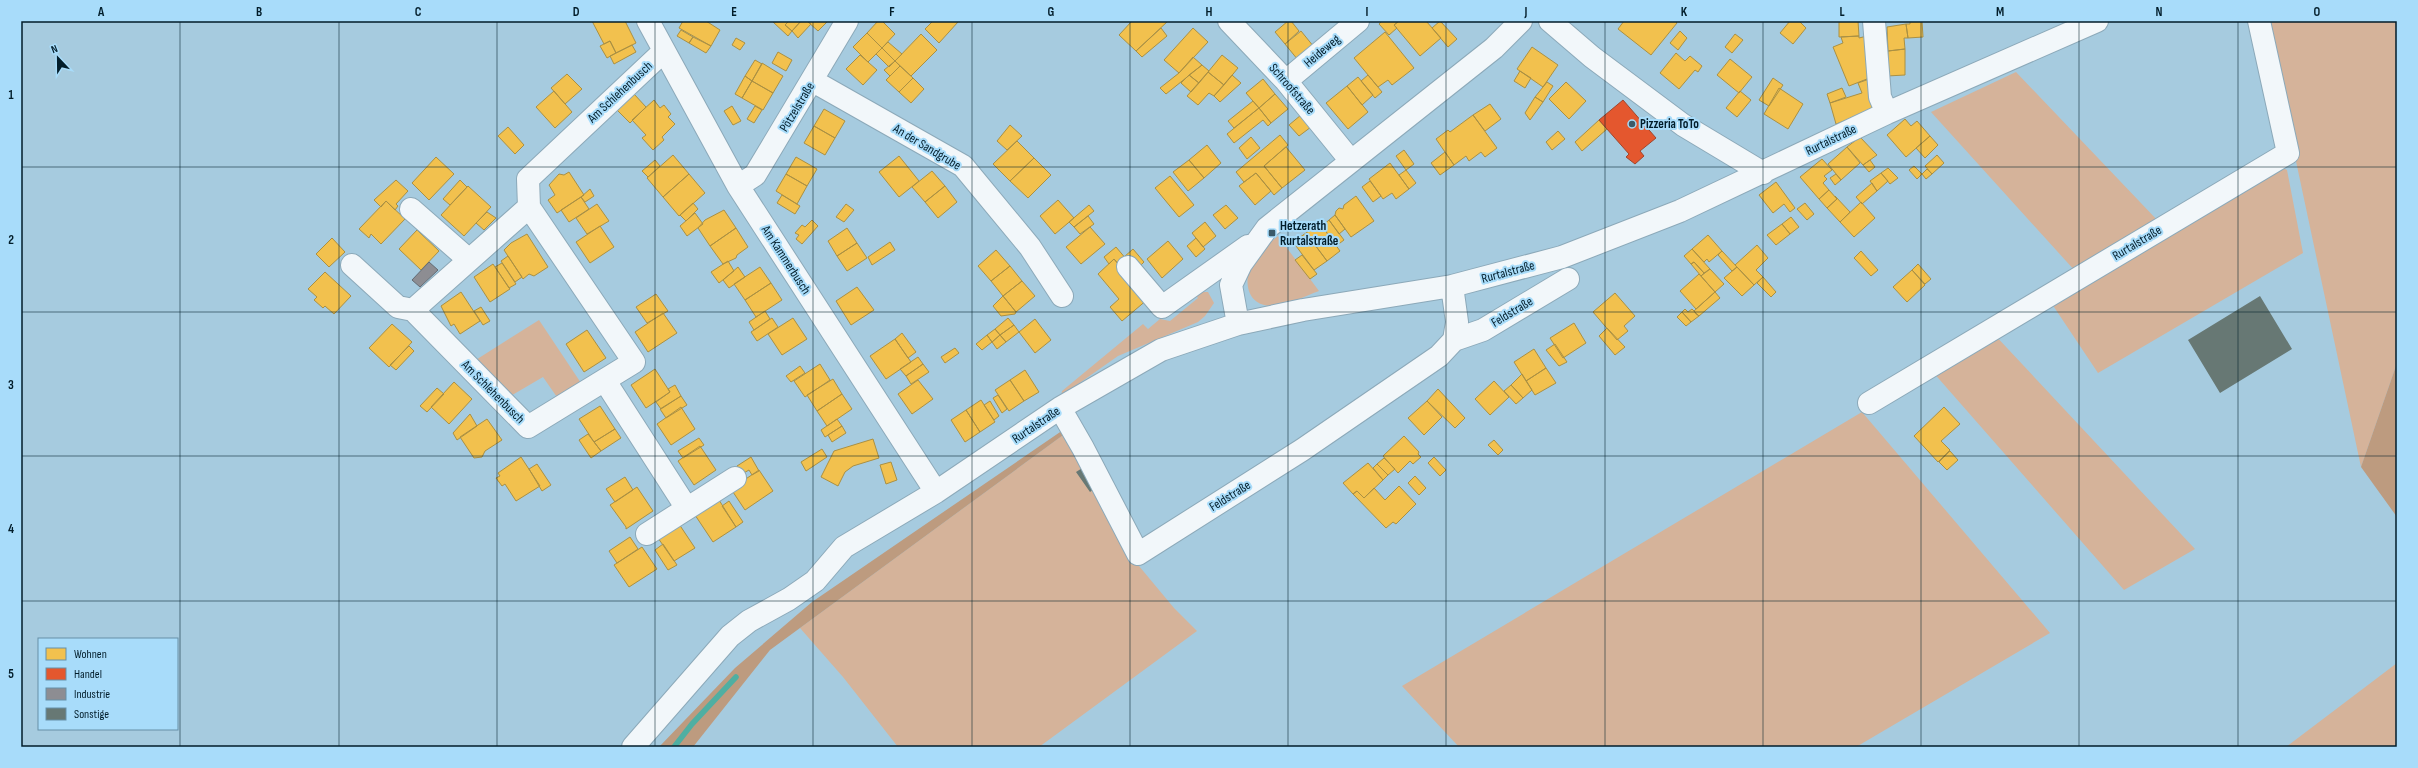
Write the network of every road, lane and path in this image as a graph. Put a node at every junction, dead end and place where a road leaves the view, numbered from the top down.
1 (648, 21) edge
2 (847, 21) edge
3 (1229, 21) edge
4 (1358, 21) edge
5 (1521, 21) edge
6 (1550, 21) edge
7 (1874, 21) edge
8 (2097, 21) edge
9 (2259, 21) edge
10 (664, 52) junction
11 (813, 81) junction
12 (1286, 81) junction
13 (1887, 114) junction
14 (1351, 161) junction
15 (1763, 173) junction
16 (738, 186) junction
17 (529, 207) junction
18 (411, 209) dead end
19 (1257, 240) junction
20 (468, 259) junction
21 (352, 265) dead end
22 (1128, 267) dead end
23 (1568, 279) dead end
24 (1452, 286) junction
25 (1062, 296) dead end
26 (413, 310) junction
27 (1238, 324) junction
28 (1454, 340) junction
29 (604, 381) junction
30 (1869, 403) dead end
31 (1060, 408) junction
32 (735, 478) dead end
33 (936, 492) junction
34 (686, 507) junction
35 (647, 534) dead end
36 (633, 747) edge

1 - 10 street, Am Kammerbusch
2 - 11 street, Pötzelstraße
3 - 12 street, Schroofstraße
4 - 12 street, Heideweg
5 - 14 street
6 - 15 street
7 - 13 street
8 - 13 street, Rurtalstraße
9 - 30 street, Rurtalstraße
10 - 16 street, Am Kammerbusch
10 - 17 street, Am Schlehenbusch
11 - 16 street, Pötzelstraße
11 - 25 street, An der Sandgrube
12 - 14 street, Schroofstraße
13 - 15 street, Rurtalstraße
14 - 19 street
15 - 24 street, Rurtalstraße
16 - 33 street, Am Kammerbusch
17 - 20 street
17 - 29 street, Am Schlehenbusch
18 - 20 street
19 - 22 street
19 - 27 street
20 - 26 street
21 - 26 street, Am Schlehenbusch
23 - 28 street, Feldstraße
24 - 27 street, Rurtalstraße
24 - 28 street
26 - 29 street, Am Schlehenbusch
27 - 31 street, Rurtalstraße
28 - 31 street, Feldstraße
29 - 34 street
31 - 33 street, Rurtalstraße
32 - 34 street
33 - 36 street, Rurtalstraße
34 - 35 street

